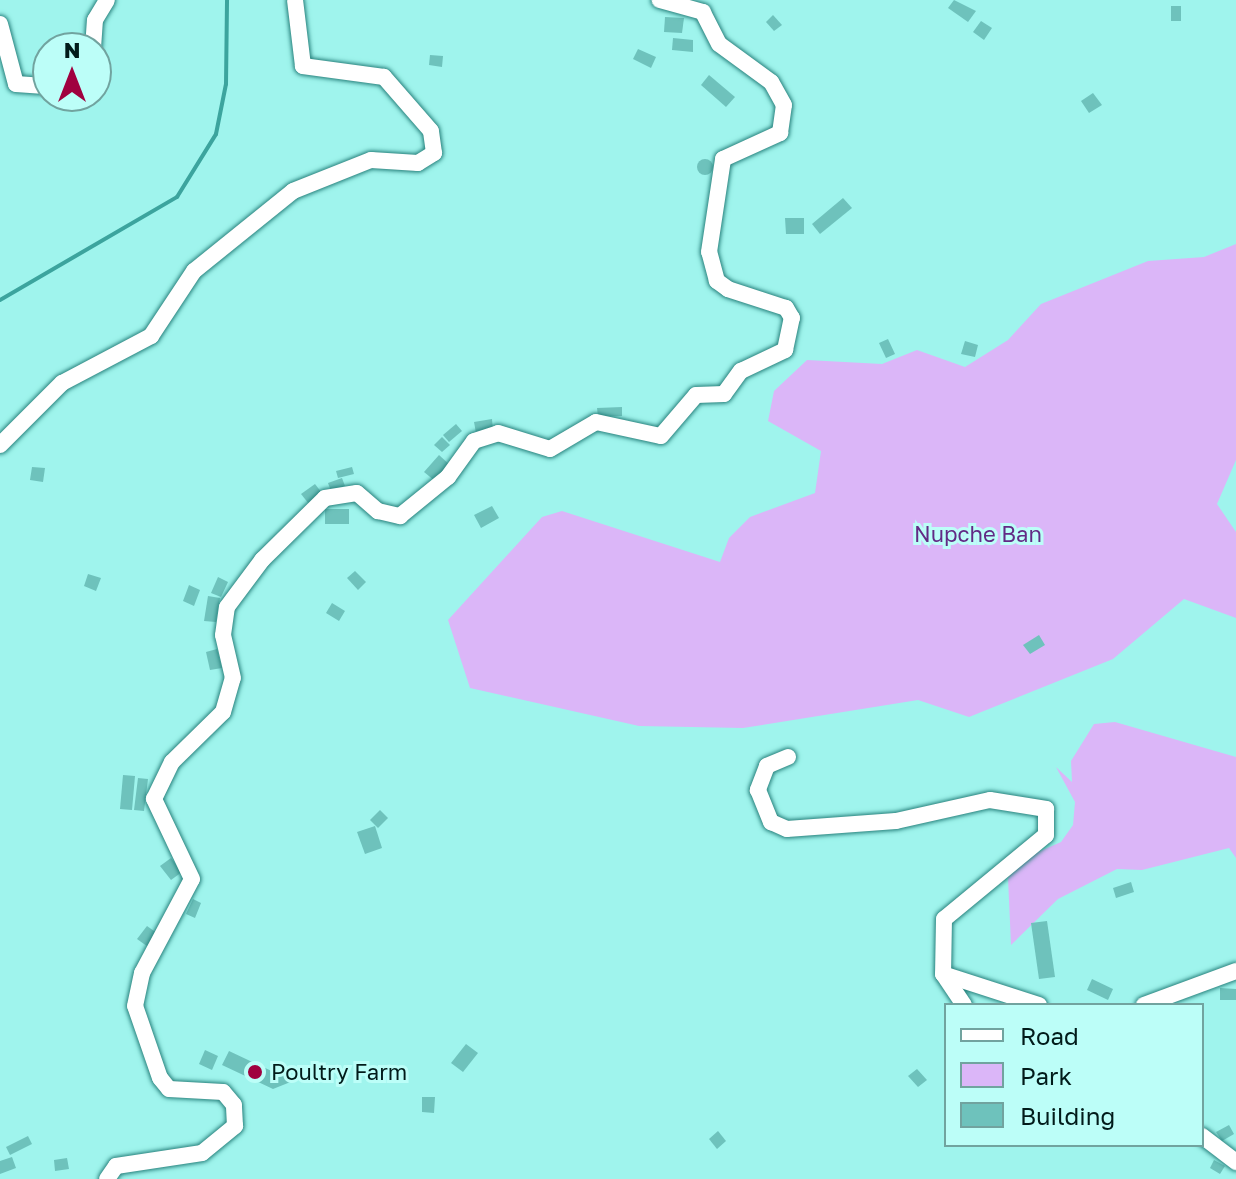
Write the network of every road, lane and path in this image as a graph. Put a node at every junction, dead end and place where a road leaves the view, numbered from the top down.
1 (107, 0) edge
2 (295, 0) edge
3 (660, 0) edge
4 (0, 24) edge
5 (94, 32) edge
6 (32, 85) edge
7 (0, 445) edge
8 (788, 757) dead end
9 (1236, 971) edge
10 (943, 974) junction
11 (963, 1003) edge
12 (1033, 1003) edge
13 (1149, 1003) edge
14 (1204, 1138) edge
15 (1236, 1162) edge
16 (107, 1179) edge

1 - 5 street
2 - 7 street
3 - 16 street
4 - 6 street
8 - 10 street
9 - 13 street
10 - 11 street
10 - 12 street
14 - 15 street

